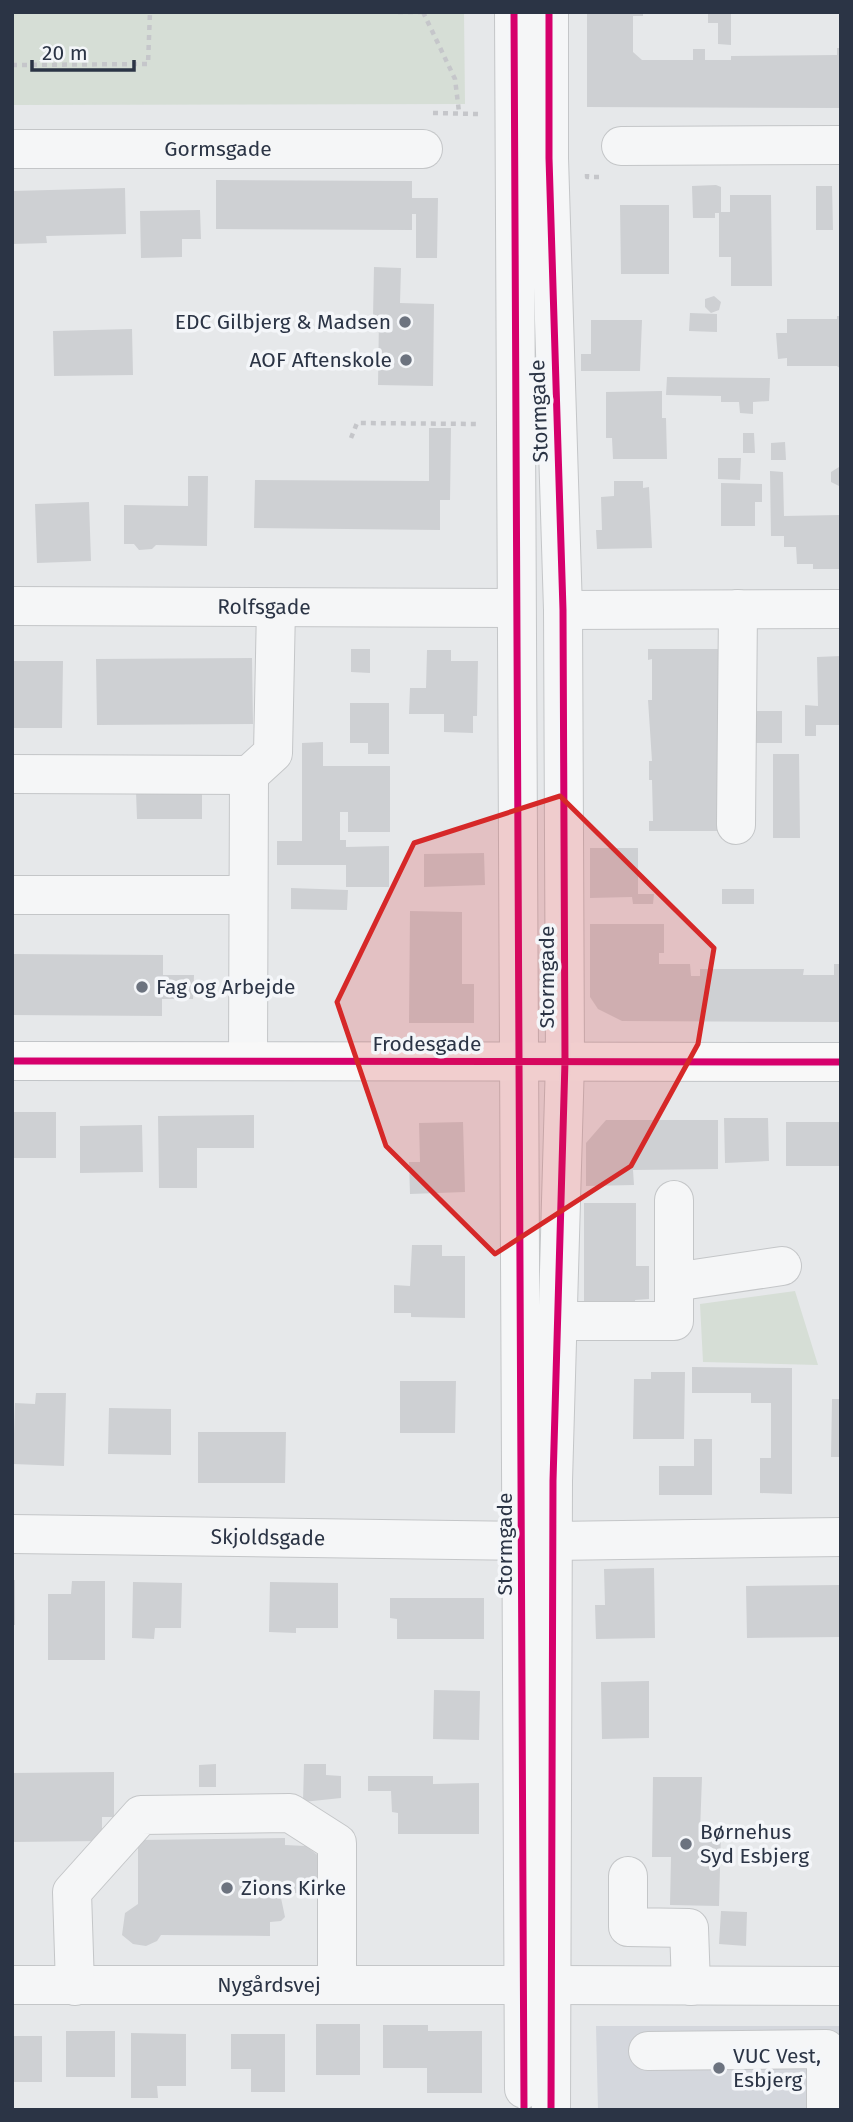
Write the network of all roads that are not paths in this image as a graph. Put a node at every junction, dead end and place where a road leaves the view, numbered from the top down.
1 (514, 12) edge
2 (550, 12) edge
3 (841, 145) edge
4 (621, 146) dead end
5 (12, 149) edge
6 (423, 149) dead end
7 (12, 606) edge
8 (276, 608) junction
9 (514, 608) junction
10 (841, 609) edge
11 (563, 610) junction
12 (738, 610) junction
13 (12, 774) edge
14 (249, 775) junction
15 (736, 825) dead end
16 (12, 895) edge
17 (248, 895) junction
18 (12, 1061) edge
19 (248, 1061) junction
20 (522, 1061) junction
21 (565, 1061) junction
22 (841, 1062) edge
23 (674, 1200) dead end
24 (782, 1266) dead end
25 (674, 1282) junction
26 (557, 1321) junction
27 (12, 1534) edge
28 (841, 1537) edge
29 (537, 1541) junction
30 (628, 1876) dead end
31 (12, 1985) edge
32 (337, 1985) junction
33 (538, 1985) junction
34 (75, 1986) junction
35 (691, 1986) junction
36 (841, 1986) edge
37 (648, 2051) dead end
38 (524, 2110) edge
39 (551, 2110) edge
40 (826, 2110) edge

1 - 9 street, Stormgade
2 - 11 street, Stormgade
3 - 4 street
5 - 6 street, Gormsgade
7 - 8 street, Rolfsgade
8 - 9 street, Rolfsgade
8 - 14 street
9 - 20 street, Stormgade
10 - 12 street
11 - 12 street
11 - 21 street, Stormgade
12 - 15 street
13 - 14 street
14 - 17 street
16 - 17 street
17 - 19 street
18 - 19 main road, Frodesgade
19 - 20 main road, Frodesgade
20 - 21 main road, Frodesgade
20 - 29 street, Stormgade
21 - 22 main road, Frodesgade
21 - 26 street, Stormgade
23 - 25 street
24 - 25 street
25 - 26 street
26 - 29 street, Stormgade
27 - 29 street, Skjoldsgade
28 - 29 street, Skjoldsgade
29 - 33 street, Stormgade
30 - 35 street
31 - 34 street, Nygårdsvej
32 - 33 street, Nygårdsvej
32 - 34 street, Nygårdsvej
32 - 34 street
33 - 35 street, Nygårdsvej
33 - 38 street, Stormgade
33 - 39 street, Stormgade
35 - 36 street, Nygårdsvej
37 - 40 street

